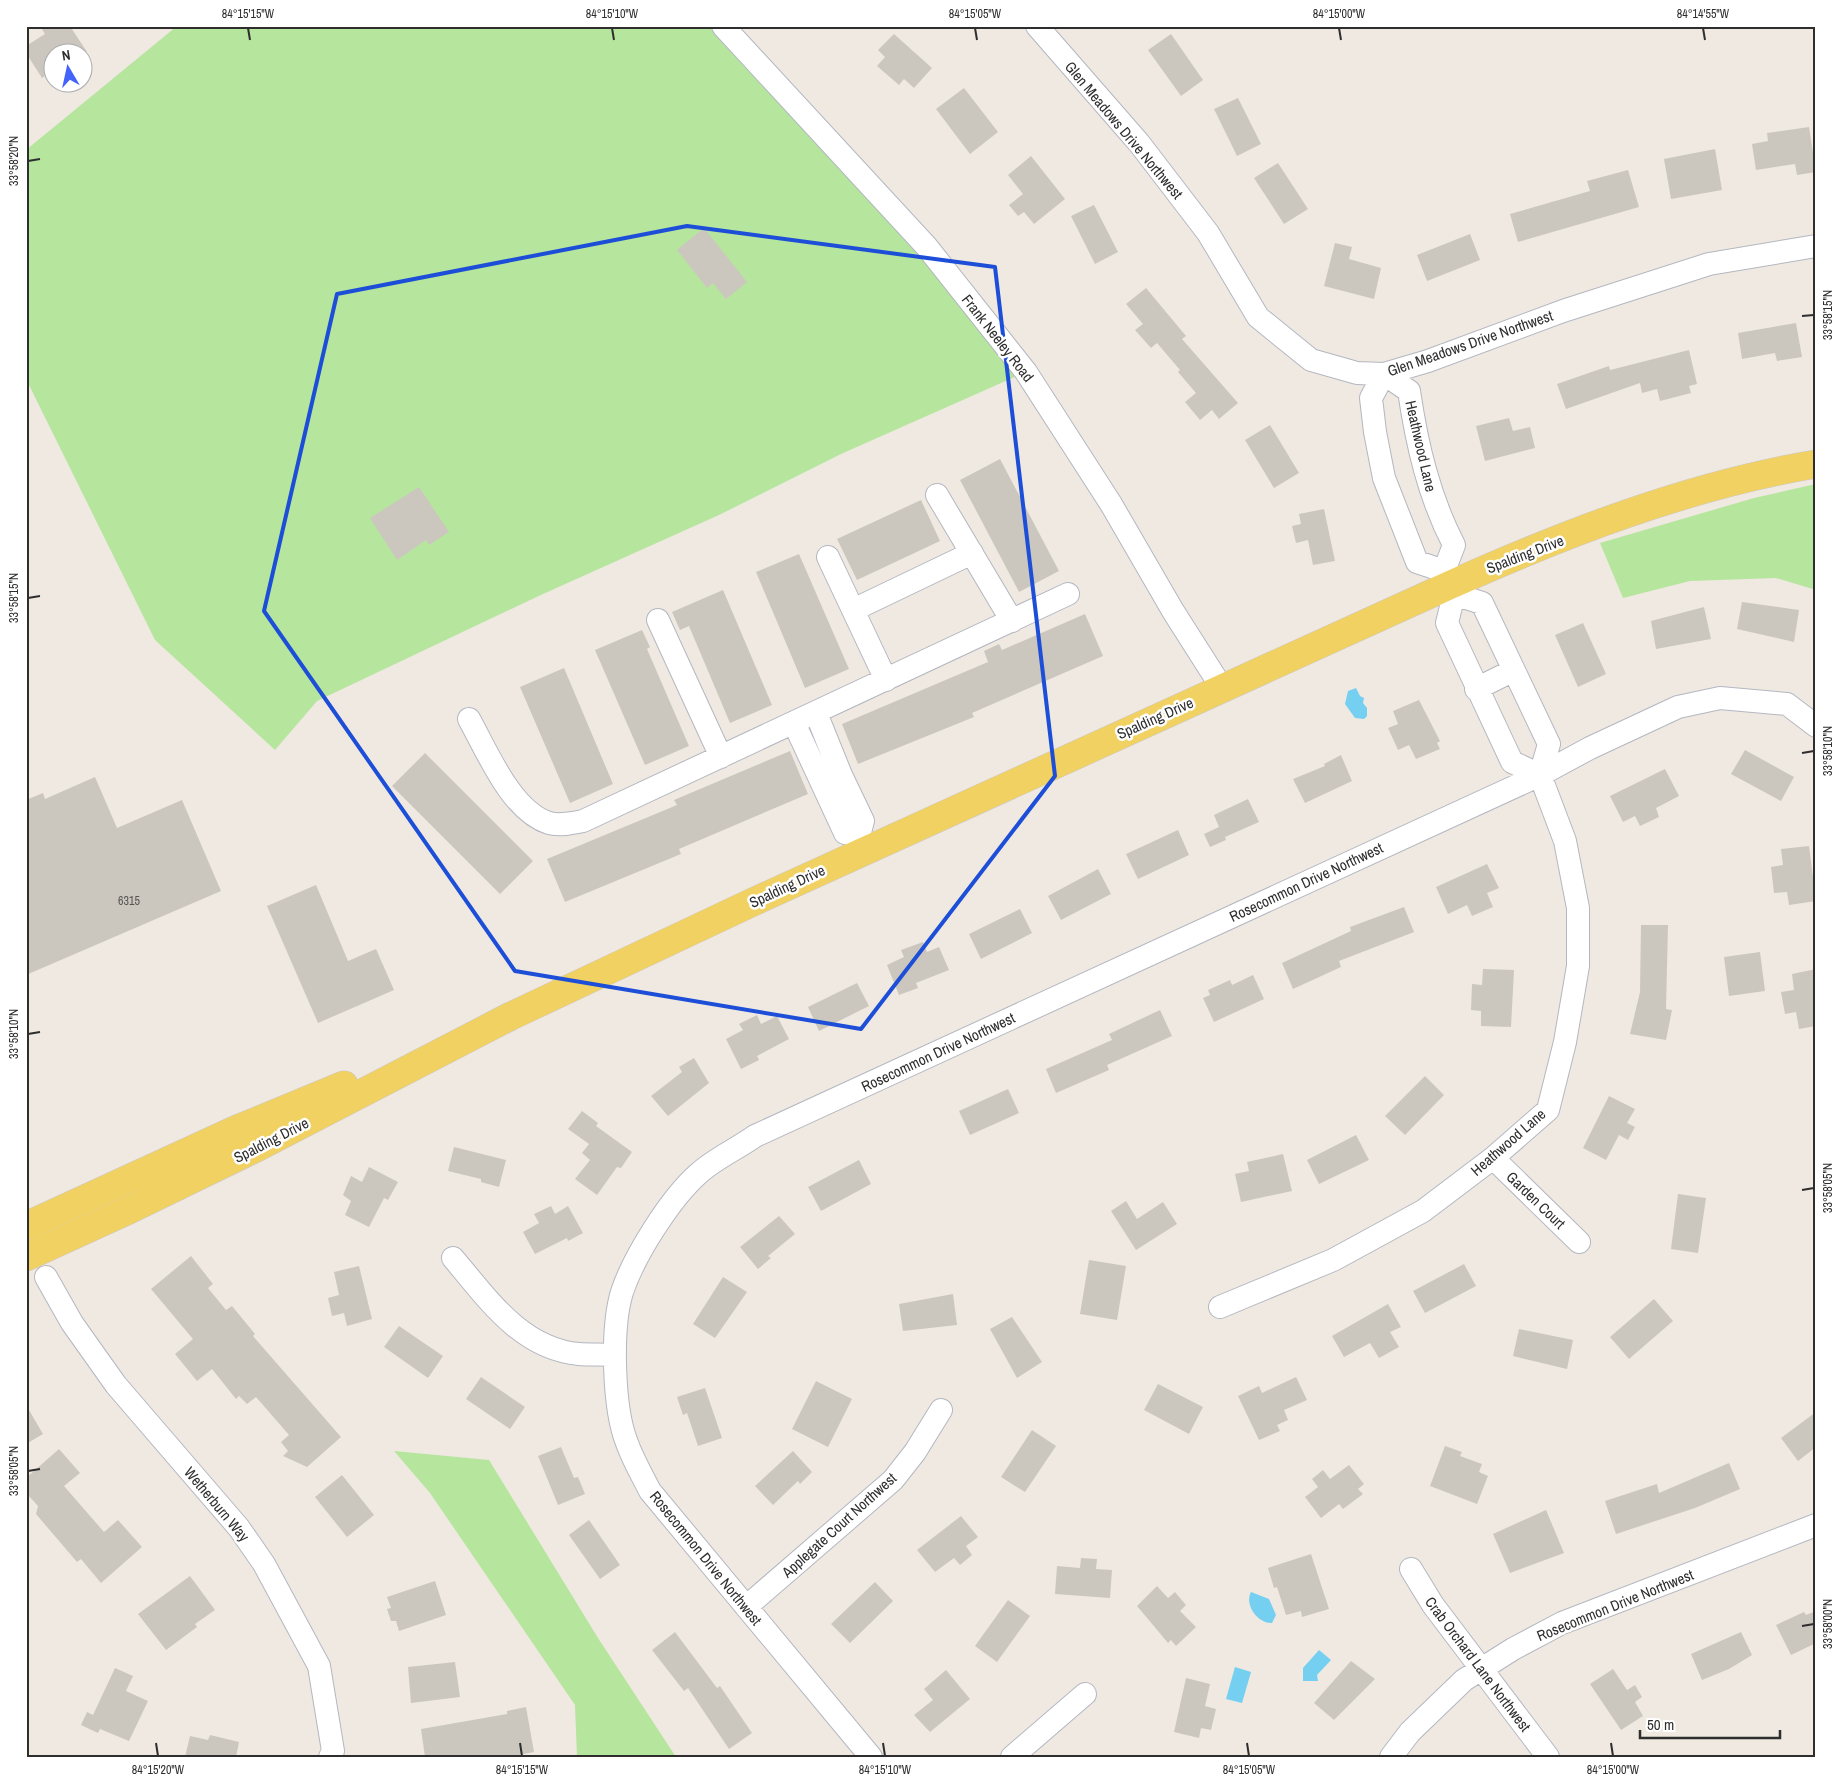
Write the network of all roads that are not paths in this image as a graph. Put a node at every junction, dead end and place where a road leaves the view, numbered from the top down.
1 (723, 26) edge
2 (1037, 26) edge
3 (1816, 246) edge
4 (1384, 374) junction
5 (1816, 464) edge
6 (937, 496) dead end
7 (972, 553) junction
8 (828, 557) dead end
9 (1449, 583) junction
10 (1068, 594) dead end
11 (853, 610) junction
12 (658, 620) dead end
13 (1012, 621) junction
14 (1512, 671) junction
15 (886, 680) junction
16 (1222, 688) junction
17 (1476, 689) junction
18 (816, 713) junction
19 (468, 719) dead end
20 (794, 723) junction
21 (1816, 726) edge
22 (721, 757) junction
23 (1540, 775) junction
24 (862, 842) junction
25 (512, 1016) junction
26 (1494, 1158) junction
27 (26, 1226) edge
28 (1580, 1242) dead end
29 (26, 1257) edge
30 (453, 1258) dead end
31 (46, 1277) dead end
32 (1220, 1307) dead end
33 (614, 1355) junction
34 (941, 1410) dead end
35 (1816, 1525) edge
36 (1410, 1569) dead end
37 (746, 1608) junction
38 (1482, 1670) junction
39 (1085, 1694) dead end
40 (330, 1757) edge
41 (870, 1757) edge
42 (1012, 1757) edge
43 (1391, 1757) edge
44 (1548, 1757) edge

1 - 16 street, Frank Neeley Road
2 - 4 street, Glen Meadows Drive Northwest
3 - 4 street, Glen Meadows Drive Northwest
4 - 9 street, Heathwood Lane
4 - 9 street
5 - 9 main road, Spalding Drive
6 - 7 street
7 - 11 street
7 - 13 street
8 - 11 street
9 - 14 street
9 - 16 main road, Spalding Drive
9 - 17 street, Heathwood Lane
10 - 13 street
11 - 15 street
12 - 22 street
13 - 15 street
14 - 17 street
14 - 23 street
15 - 18 street
16 - 24 main road, Spalding Drive
17 - 23 street, Heathwood Lane
18 - 20 street
18 - 24 street
19 - 22 street
20 - 22 street
20 - 24 street
21 - 23 street, Rosecommon Drive Northwest
23 - 26 street, Heathwood Lane
23 - 33 street, Rosecommon Drive Northwest
24 - 25 main road, Spalding Drive
25 - 27 main road, Spalding Drive
25 - 29 main road, Spalding Drive
26 - 28 street, Garden Court
26 - 32 street, Heathwood Lane
30 - 33 street
31 - 40 street, Wetherburn Way
33 - 37 street, Rosecommon Drive Northwest
34 - 37 street, Applegate Court Northwest
35 - 38 street, Rosecommon Drive Northwest
36 - 38 street, Crab Orchard Lane Northwest
37 - 41 street, Rosecommon Drive Northwest
38 - 43 street, Rosecommon Drive Northwest
38 - 44 street, Crab Orchard Lane Northwest
39 - 42 street

